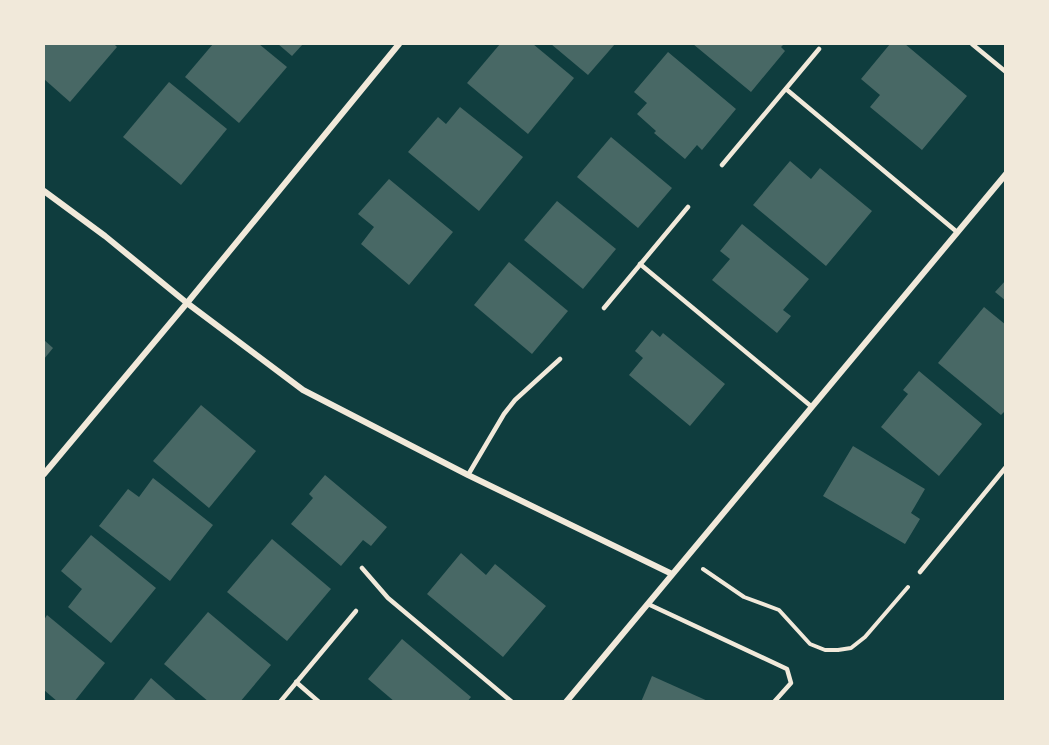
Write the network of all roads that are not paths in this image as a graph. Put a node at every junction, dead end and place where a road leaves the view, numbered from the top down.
1 (399, 44) edge
2 (972, 44) edge
3 (819, 49) dead end
4 (1005, 72) edge
5 (786, 89) junction
6 (722, 165) dead end
7 (1005, 174) edge
8 (44, 191) edge
9 (688, 207) dead end
10 (957, 232) junction
11 (640, 264) junction
12 (187, 303) junction
13 (604, 308) dead end
14 (560, 359) dead end
15 (812, 407) junction
16 (1005, 467) edge
17 (44, 474) edge
18 (468, 475) junction
19 (362, 568) dead end
20 (920, 572) road end
21 (672, 574) junction
22 (648, 604) junction
23 (357, 611) dead end
24 (296, 682) junction
25 (280, 702) edge
26 (319, 702) edge
27 (512, 702) edge
28 (566, 702) edge
29 (774, 702) edge

1 - 12 street
2 - 4 lane
3 - 5 lane
5 - 6 lane
5 - 10 lane
7 - 10 street
8 - 12 street
9 - 11 lane
10 - 15 street
11 - 13 lane
11 - 15 lane
12 - 17 street
12 - 18 street
14 - 18 lane
15 - 21 street
16 - 20 lane
18 - 21 street
19 - 27 lane
21 - 22 street
22 - 28 street
22 - 29 lane
23 - 24 lane
24 - 25 lane
24 - 26 lane

